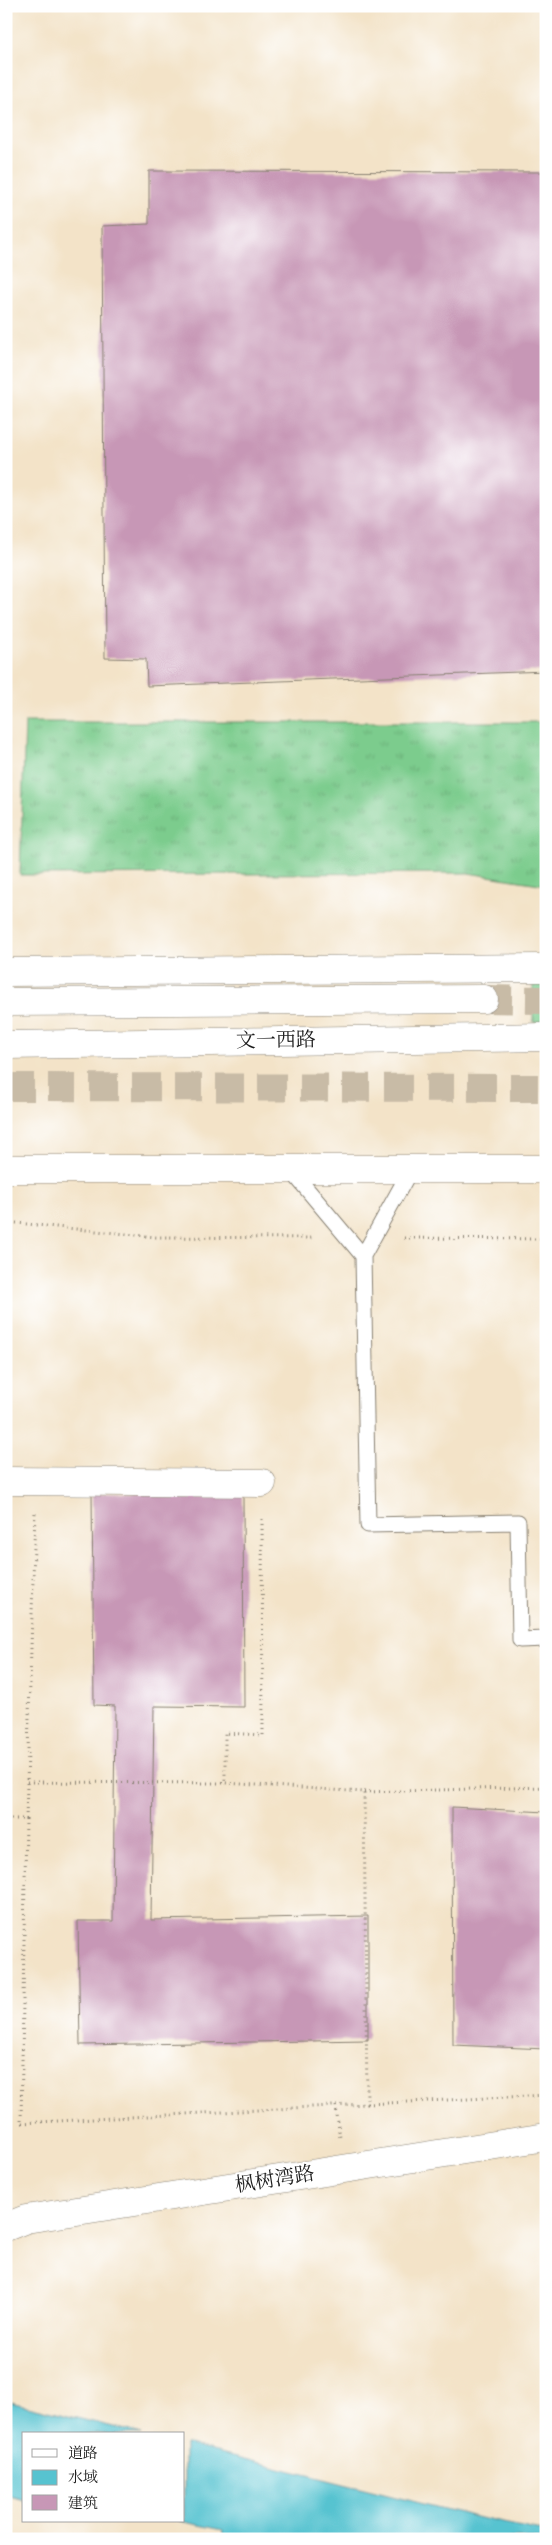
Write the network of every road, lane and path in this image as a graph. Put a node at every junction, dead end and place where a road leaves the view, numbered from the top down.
1 (546, 968) edge
2 (6, 972) edge
3 (484, 998) tunnel mouth
4 (6, 1002) edge
5 (546, 1037) edge
6 (6, 1046) edge
7 (6, 1169) edge
8 (290, 1169) junction
9 (411, 1169) junction
10 (546, 1169) edge
11 (6, 1222) edge
12 (347, 1238) junction
13 (373, 1238) junction
14 (546, 1239) edge
15 (363, 1256) junction
16 (6, 1481) edge
17 (36, 1482) junction
18 (262, 1483) joint
19 (546, 1639) edge
20 (27, 1782) junction
21 (225, 1783) junction
22 (546, 1787) edge
23 (364, 1792) junction
24 (6, 1819) edge
25 (26, 1819) junction
26 (546, 2095) edge
27 (367, 2104) junction
28 (546, 2137) edge
29 (6, 2227) edge

1 - 2 main road
3 - 4 main road
5 - 6 main road, 文一西路
7 - 8 main road
8 - 9 main road
8 - 12 lane
9 - 10 main road
9 - 13 lane
11 - 12 path
12 - 15 lane
13 - 14 path
13 - 15 lane
15 - 19 lane
16 - 17 main road
17 - 18 main road
17 - 20 path
18 - 21 path
20 - 21 path
20 - 25 path
21 - 23 path
22 - 23 path
23 - 27 path
24 - 25 path
25 - 27 path
26 - 27 path
28 - 29 main road, 枫树湾路

